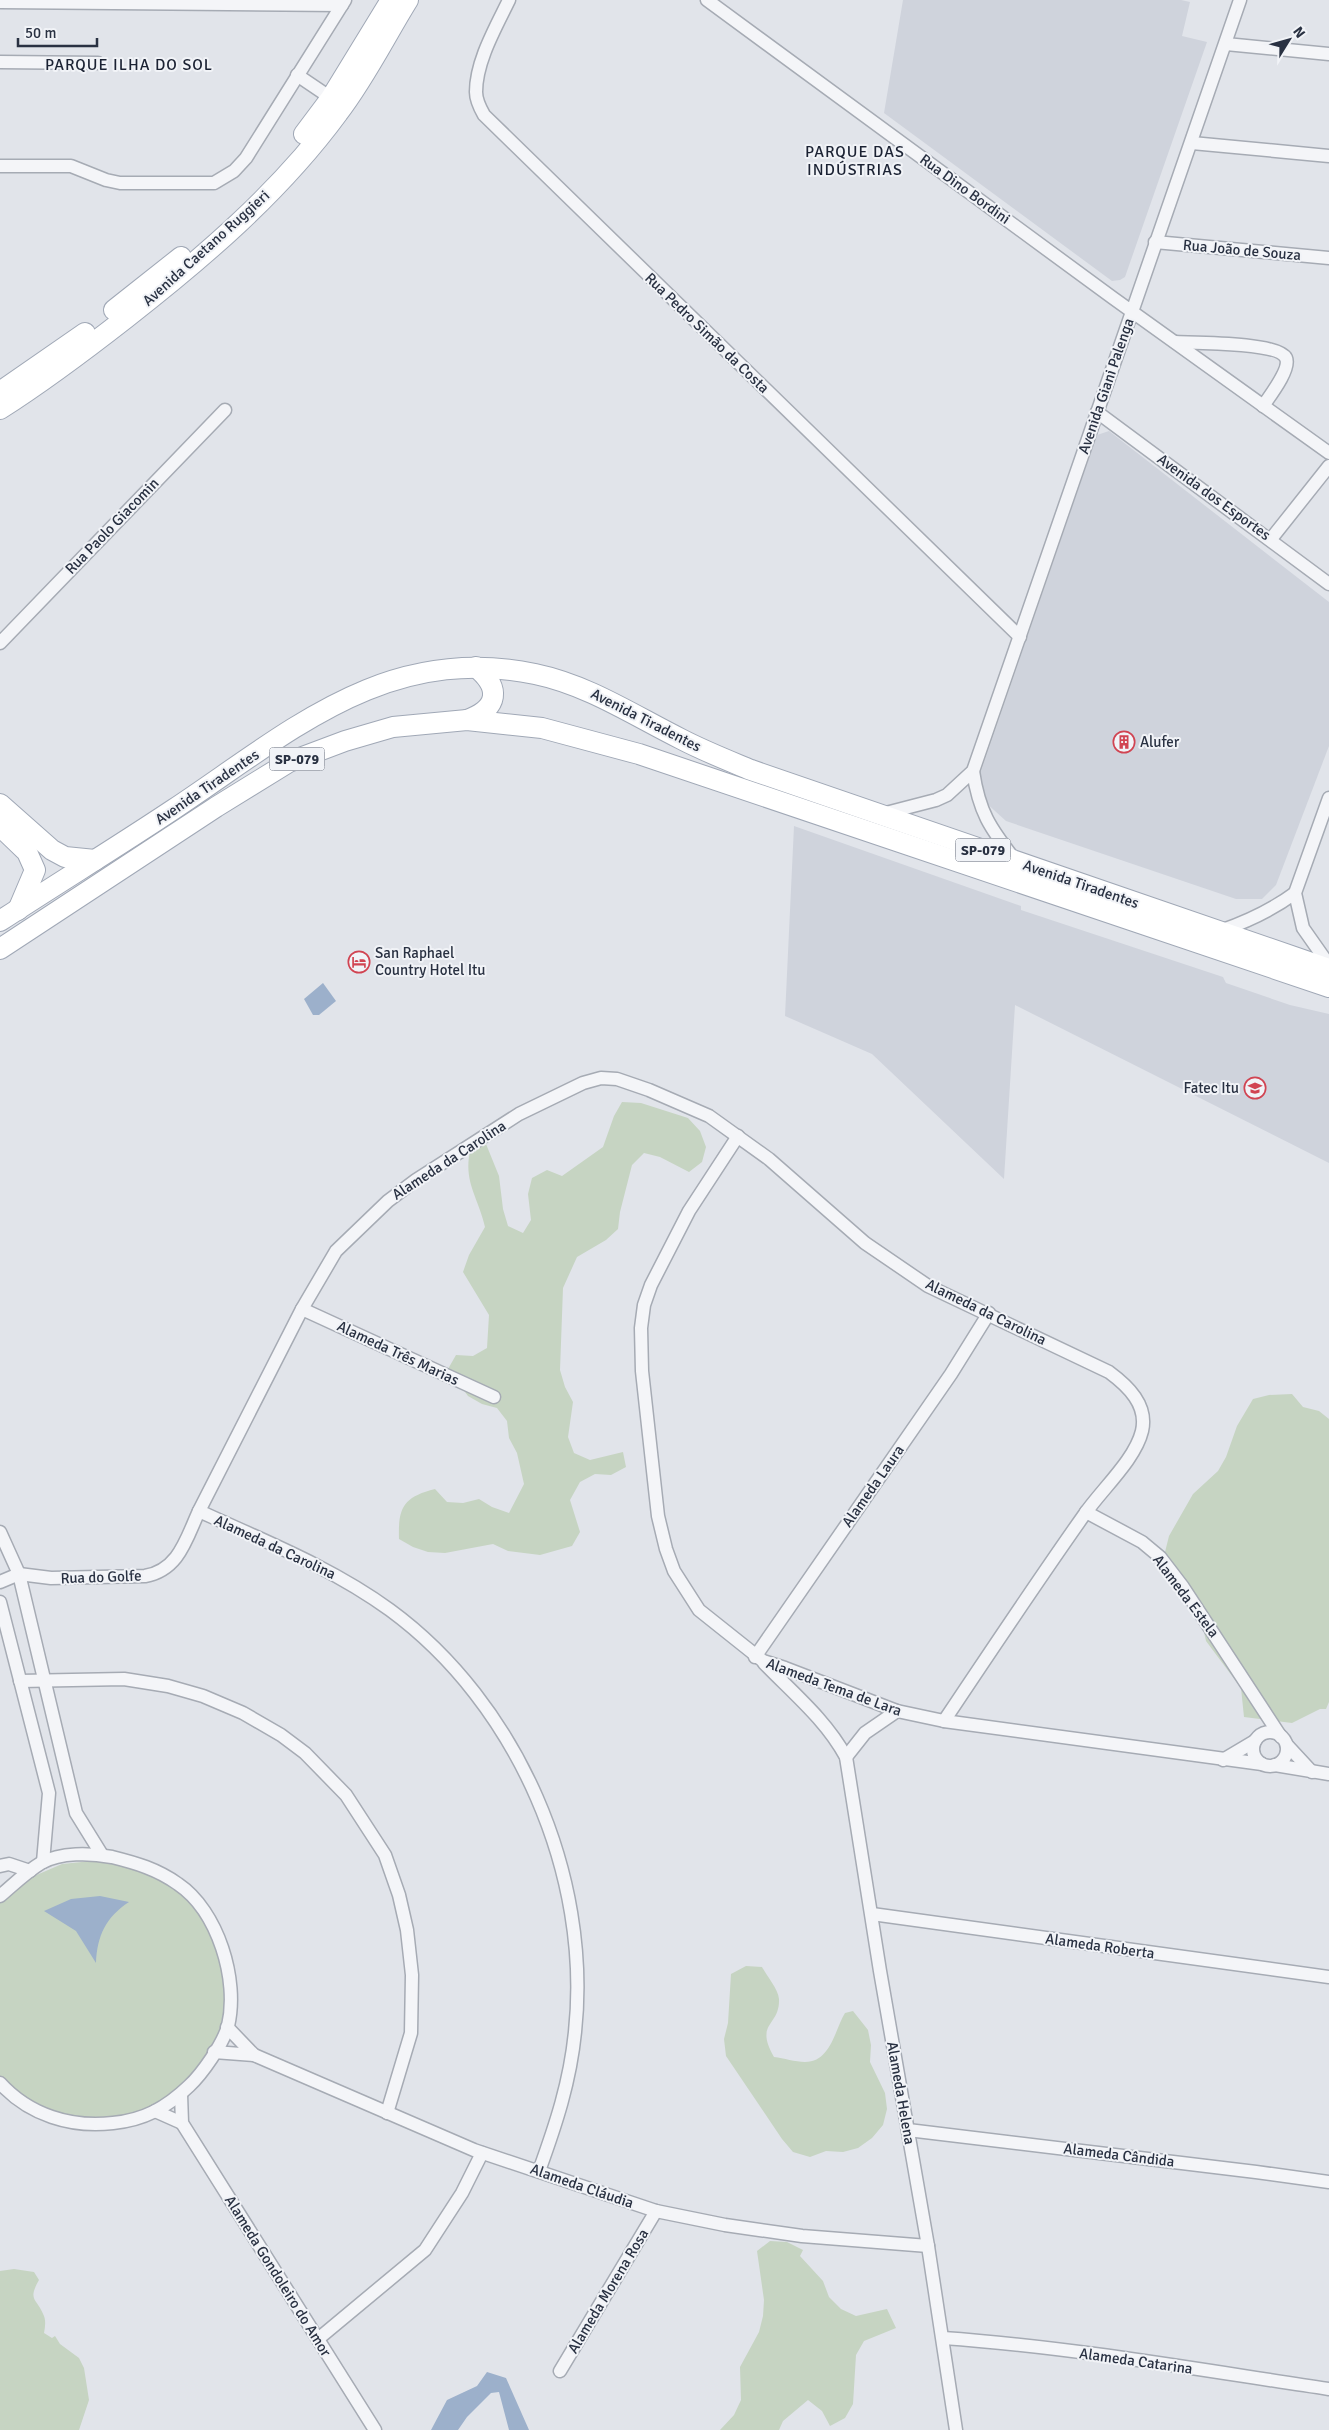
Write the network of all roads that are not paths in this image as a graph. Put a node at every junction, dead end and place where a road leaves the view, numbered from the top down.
1 (392, 0) edge
2 (408, 0) edge
3 (509, 0) edge
4 (707, 0) edge
5 (1240, 0) edge
6 (0, 2) edge
7 (344, 2) edge
8 (1226, 44) junction
9 (1329, 54) edge
10 (0, 62) edge
11 (98, 64) dead end
12 (297, 75) junction
13 (331, 98) junction
14 (1192, 143) junction
15 (1329, 156) edge
16 (0, 166) edge
17 (1156, 242) junction
18 (1329, 258) edge
19 (1132, 312) junction
20 (1175, 342) junction
21 (0, 392) edge
22 (1263, 406) junction
23 (0, 409) edge
24 (224, 410) dead end
25 (1097, 412) junction
26 (1329, 453) edge
27 (1329, 466) edge
28 (1271, 540) junction
29 (1329, 584) edge
30 (1020, 637) junction
31 (0, 643) edge
32 (476, 667) junction
33 (467, 720) junction
34 (973, 771) junction
35 (1329, 798) edge
36 (0, 804) edge
37 (879, 814) junction
38 (0, 826) edge
39 (65, 857) junction
40 (95, 860) junction
41 (1017, 862) junction
42 (35, 870) junction
43 (1295, 893) junction
44 (18, 910) junction
45 (0, 921) edge
46 (1219, 931) junction
47 (0, 949) edge
48 (1329, 967) edge
49 (1329, 987) edge
50 (738, 1136) junction
51 (302, 1308) junction
52 (989, 1313) junction
53 (494, 1397) dead end
54 (199, 1511) junction
55 (1086, 1512) junction
56 (0, 1532) edge
57 (19, 1574) junction
58 (0, 1582) edge
59 (0, 1602) edge
60 (759, 1659) junction
61 (20, 1681) junction
62 (45, 1682) junction
63 (1263, 1706) junction
64 (897, 1711) junction
65 (944, 1721) junction
66 (1259, 1737) junction
67 (1284, 1741) junction
68 (846, 1757) junction
69 (1223, 1760) junction
70 (1262, 1764) junction
71 (1275, 1765) junction
72 (1312, 1772) junction
73 (1329, 1774) edge
74 (102, 1855) junction
75 (43, 1862) junction
76 (0, 1866) edge
77 (30, 1871) junction
78 (0, 1896) edge
79 (872, 1914) junction
80 (1329, 1977) edge
81 (228, 2027) junction
82 (214, 2052) junction
83 (254, 2055) junction
84 (0, 2083) edge
85 (181, 2094) junction
86 (155, 2110) junction
87 (387, 2113) junction
88 (182, 2123) junction
89 (908, 2130) junction
90 (482, 2153) junction
91 (539, 2170) junction
92 (1329, 2182) edge
93 (656, 2211) junction
94 (928, 2246) junction
95 (943, 2338) junction
96 (318, 2339) junction
97 (560, 2371) dead end
98 (1329, 2389) edge
99 (375, 2430) edge
100 (956, 2430) edge

1 - 13 main road, Avenida Caetano Ruggieri
2 - 23 main road, Avenida Caetano Ruggieri
3 - 30 street, Rua Pedro Simão da Costa
4 - 19 street, Rua Dino Bordini
5 - 8 street, Avenida Giani Palenga
6 - 7 street
7 - 12 street
8 - 9 street
8 - 14 street, Avenida Giani Palenga
10 - 11 street
12 - 13 street
12 - 16 street
13 - 21 main road, Avenida Caetano Ruggieri
14 - 15 street
14 - 17 street, Avenida Giani Palenga
17 - 18 street, Rua João de Souza
17 - 19 street, Avenida Giani Palenga
19 - 20 street, Rua Dino Bordini
19 - 25 street, Avenida Giani Palenga
20 - 22 street, Rua Dino Bordini
20 - 22 street
22 - 26 street, Rua Dino Bordini
24 - 31 street, Rua Paolo Giacomin
25 - 28 street, Avenida dos Esportes
25 - 30 street, Avenida Giani Palenga
27 - 28 street
28 - 29 street, Avenida dos Esportes
30 - 34 street, Avenida Giani Palenga
32 - 33 main road
32 - 37 main road, Avenida Tiradentes / SP-079
32 - 40 main road, Avenida Tiradentes / SP-079
33 - 47 main road, Avenida Tiradentes / SP-079
33 - 49 main road, Avenida Tiradentes / SP-079
34 - 37 street
34 - 41 street
35 - 43 street
36 - 39 main road
37 - 41 main road, Avenida Tiradentes / SP-079
38 - 42 main road
39 - 40 main road
39 - 42 main road
40 - 44 main road, Avenida Tiradentes / SP-079
41 - 46 main road, Avenida Tiradentes / SP-079
42 - 44 main road
43 - 46 street
43 - 48 street
44 - 45 main road, Avenida Tiradentes / SP-079
46 - 48 main road, Avenida Tiradentes / SP-079
50 - 51 street, Alameda da Carolina
50 - 52 street, Alameda da Carolina
50 - 60 street, Alameda Tema de Lara
51 - 53 street, Alameda Três Marias
51 - 54 street, Alameda da Carolina
52 - 55 street, Alameda da Carolina
52 - 60 street, Alameda Laura
54 - 57 street, Rua do Golfe
54 - 91 street, Alameda da Carolina
55 - 63 street, Alameda Estela
55 - 65 street, Alameda da Carolina
56 - 57 street
57 - 58 street, Rua do Golfe
57 - 62 street
59 - 61 street
60 - 64 street, Alameda Tema de Lara
60 - 68 street, Alameda Helena
61 - 62 street
61 - 75 street
62 - 74 street
62 - 87 street
63 - 66 street
63 - 67 street, Alameda Estela
64 - 65 street, Alameda Tema de Lara
64 - 68 street
65 - 69 street, Alameda Tema de Lara
66 - 67 street
66 - 69 street
66 - 70 street
67 - 71 street
67 - 72 street
68 - 79 street, Alameda Helena
69 - 70 street, Alameda Tema de Lara
70 - 71 street, Alameda Tema de Lara
71 - 72 street, Alameda Tema de Lara
72 - 73 street, Alameda Tema de Lara
74 - 75 street
74 - 81 street
75 - 77 street
76 - 77 street
77 - 78 street
79 - 80 street, Alameda Roberta
79 - 89 street, Alameda Helena
81 - 82 street
81 - 83 street
82 - 83 street
82 - 85 street
83 - 87 street, Alameda Cláudia
84 - 86 street
85 - 86 street
85 - 88 street
86 - 88 street
87 - 90 street, Alameda Cláudia
88 - 96 street, Alameda Gondoleiro do Amor
89 - 92 street, Alameda Cândida
89 - 94 street, Alameda Helena
90 - 91 street, Alameda Cláudia
90 - 96 street
91 - 93 street, Alameda Cláudia
93 - 94 street, Alameda Cláudia
93 - 97 street, Alameda Morena Rosa
94 - 95 street, Alameda Helena
95 - 98 street, Alameda Catarina
95 - 100 street, Alameda Helena
96 - 99 street, Alameda Gondoleiro do Amor

